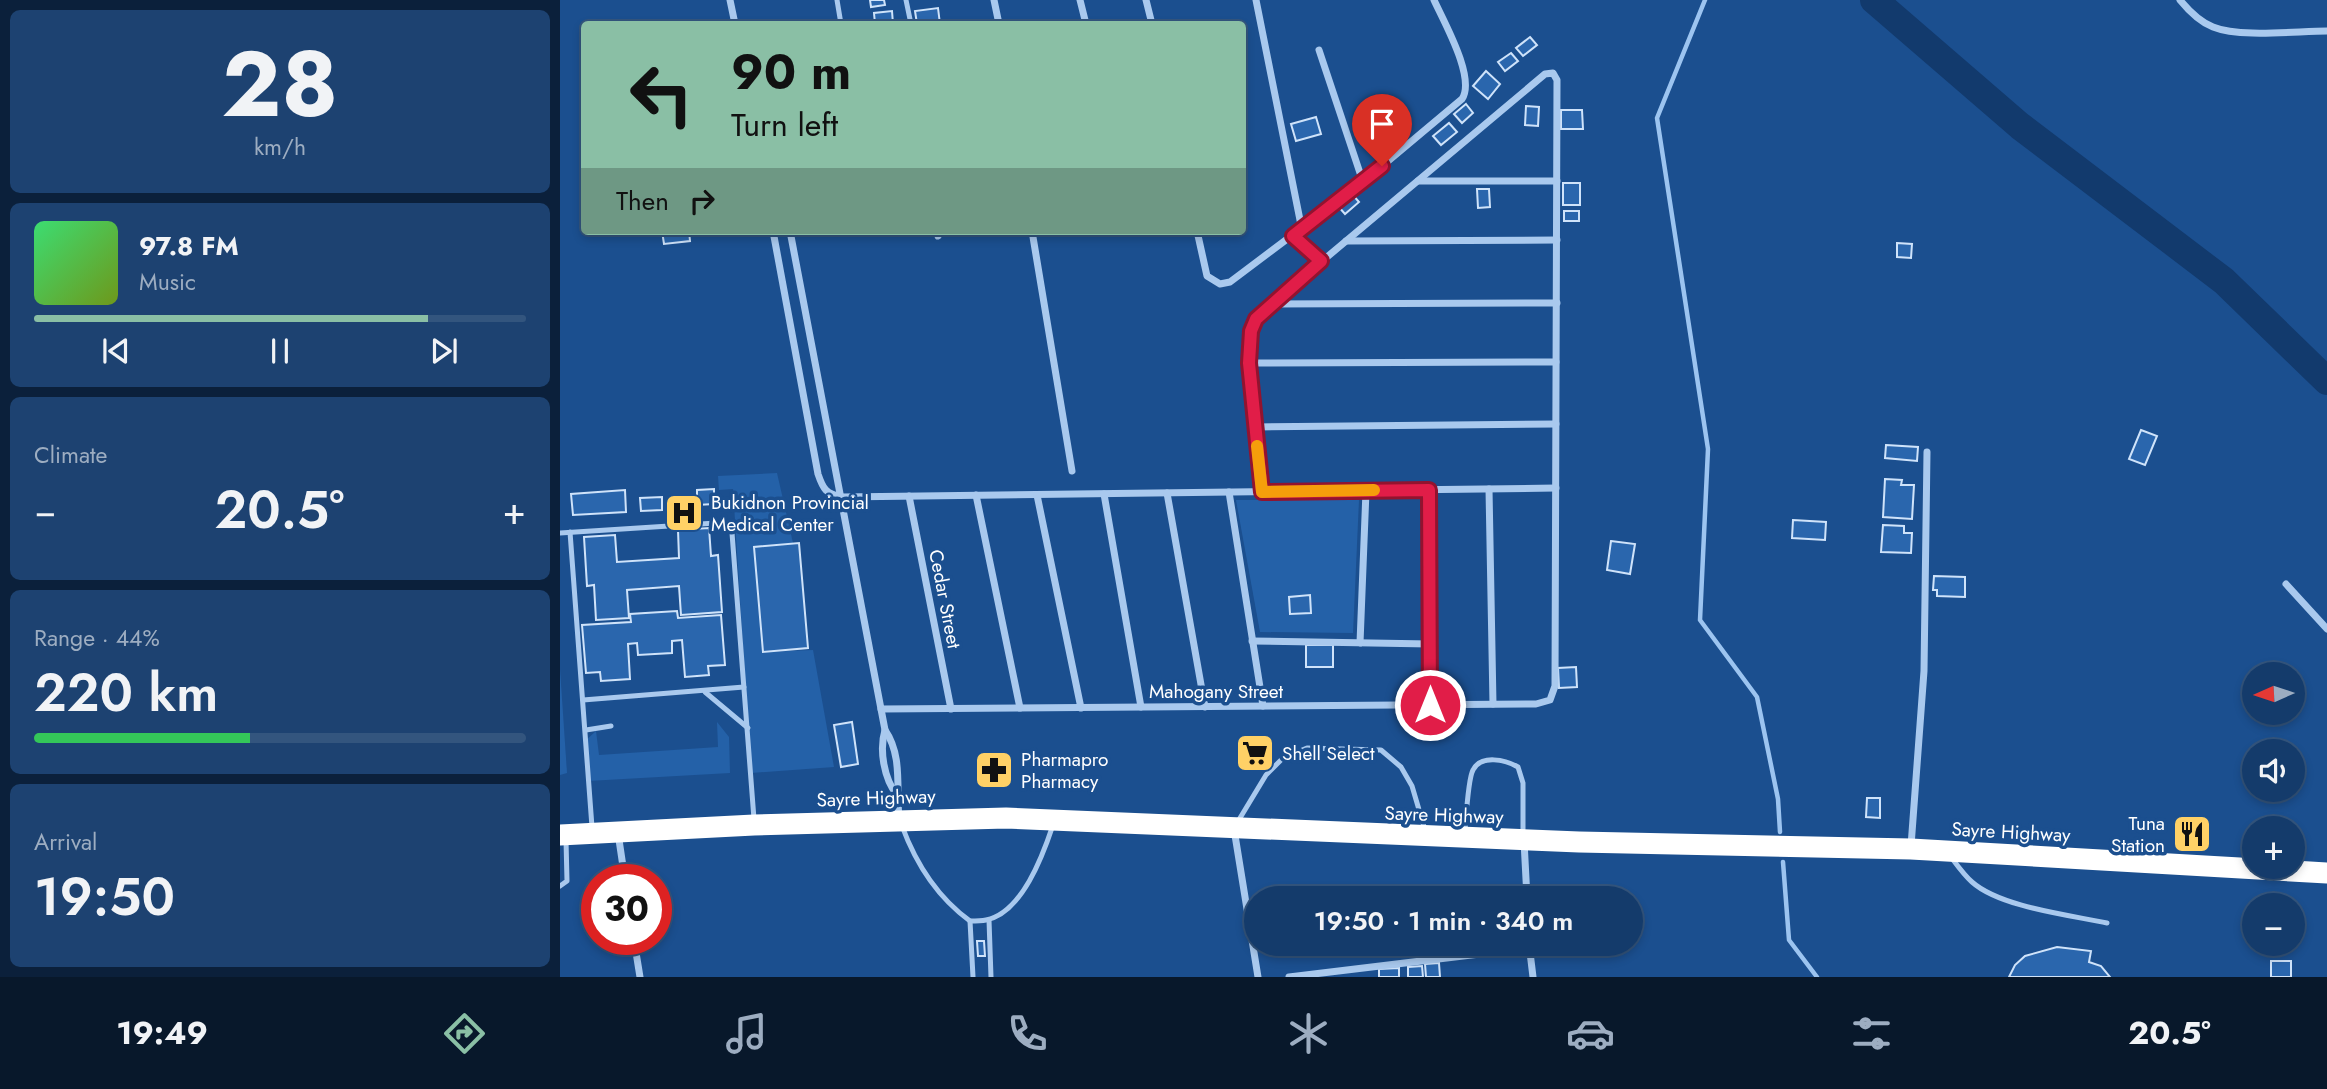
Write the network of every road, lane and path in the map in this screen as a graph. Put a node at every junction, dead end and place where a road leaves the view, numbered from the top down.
1 (730, 0) edge
2 (837, 0) edge
3 (906, 0) edge
4 (994, 0) edge
5 (1080, 0) edge
6 (1146, 0) edge
7 (1256, 0) edge
8 (1434, 0) edge
9 (2180, 0) edge
10 (734, 21) edge
11 (840, 21) edge
12 (910, 21) edge
13 (998, 21) edge
14 (1085, 21) edge
15 (1151, 21) edge
16 (2327, 31) edge
17 (1319, 50) dead end
18 (1417, 181) junction
19 (1557, 181) junction
20 (1363, 182) junction
21 (1301, 230) junction
22 (774, 235) edge
23 (791, 235) edge
24 (1033, 235) edge
25 (1198, 235) edge
26 (1293, 236) junction
27 (1557, 240) junction
28 (1346, 241) junction
29 (1321, 261) junction
30 (1556, 303) junction
31 (1271, 304) junction
32 (1556, 362) junction
33 (1249, 363) junction
34 (1556, 424) junction
35 (1256, 427) junction
36 (1927, 452) dead end
37 (1072, 471) dead end
38 (1556, 488) junction
39 (1489, 489) junction
40 (1429, 490) junction
41 (1366, 491) junction
42 (1229, 492) junction
43 (1262, 492) junction
44 (1167, 493) junction
45 (1104, 494) junction
46 (976, 495) junction
47 (1037, 495) junction
48 (909, 496) junction
49 (842, 497) junction
50 (570, 532) junction
51 (560, 533) edge
52 (2286, 584) dead end
53 (2327, 629) edge
54 (1252, 640) junction
55 (1360, 643) junction
56 (1430, 644) junction
57 (744, 687) junction
58 (705, 692) junction
59 (583, 700) junction
60 (1493, 704) junction
61 (1430, 705) junction
62 (1205, 706) junction
63 (1263, 706) junction
64 (1141, 707) junction
65 (1020, 708) junction
66 (1081, 708) junction
67 (881, 709) junction
68 (951, 709) junction
69 (611, 726) dead end
70 (748, 729) junction
71 (586, 730) junction
72 (900, 820) junction
73 (1055, 820) junction
74 (754, 825) junction
75 (1234, 828) junction
76 (618, 832) junction
77 (593, 834) junction
78 (563, 835) edge
79 (1426, 837) junction
80 (1464, 838) junction
81 (1524, 840) junction
82 (1911, 849) junction
83 (1947, 851) junction
84 (623, 864) edge
85 (2327, 873) edge
86 (560, 886) edge
87 (1526, 886) edge
88 (989, 920) junction
89 (970, 921) junction
90 (2107, 923) dead end
91 (636, 955) edge
92 (1452, 956) edge
93 (1530, 956) edge
94 (640, 977) edge
95 (973, 977) edge
96 (992, 977) edge
97 (1258, 977) edge
98 (1289, 977) edge
99 (1533, 977) edge

1 - 10 street
2 - 11 lane
3 - 12 lane
4 - 13 street
5 - 14 street
6 - 15 street
7 - 21 street
8 - 20 street
9 - 16 street
17 - 20 street
18 - 19 street
18 - 19 street
18 - 28 street
19 - 27 street
20 - 21 street
21 - 26 street
22 - 49 street
23 - 49 street
24 - 37 street
25 - 26 street
26 - 29 street
27 - 28 street
27 - 30 street
28 - 29 street
29 - 31 street
30 - 31 street
30 - 32 street
31 - 33 street
32 - 33 street
32 - 34 street
33 - 35 street
34 - 35 street
34 - 38 street
35 - 43 street
36 - 82 street
38 - 39 street
38 - 60 street, Mahogany Street
39 - 40 street
39 - 60 street
40 - 41 street
40 - 56 street
41 - 43 street
41 - 55 street
42 - 43 street
42 - 44 street
42 - 54 street
44 - 45 street
44 - 62 street
45 - 47 street
45 - 64 street
46 - 47 street
46 - 48 street
46 - 65 street
47 - 66 street
48 - 49 street
48 - 68 street, Cedar Street
49 - 67 street
50 - 51 lane
50 - 57 lane
50 - 59 lane
52 - 53 street
54 - 55 street
54 - 63 street
55 - 56 street
56 - 61 street
57 - 58 lane
57 - 70 lane
58 - 59 lane
58 - 70 lane
59 - 71 lane
60 - 61 street, Mahogany Street
61 - 63 street, Mahogany Street
62 - 63 street, Mahogany Street
62 - 64 street, Mahogany Street
64 - 66 street, Mahogany Street
65 - 66 street, Mahogany Street
65 - 68 street, Mahogany Street
67 - 68 street, Mahogany Street
67 - 72 street
69 - 71 lane
70 - 74 lane
71 - 77 lane
72 - 73 highway, Sayre Highway
72 - 74 highway, Sayre Highway
72 - 89 lane
73 - 75 highway, Sayre Highway
73 - 88 lane
74 - 76 highway, Sayre Highway
75 - 79 highway, Sayre Highway
75 - 79 lane
75 - 97 street
76 - 77 highway, Sayre Highway
76 - 84 street
77 - 78 highway, Sayre Highway
78 - 86 lane
79 - 80 highway, Sayre Highway
80 - 81 highway, Sayre Highway
80 - 81 lane
81 - 82 highway, Sayre Highway
81 - 87 street
82 - 83 highway, Sayre Highway
83 - 85 highway, Sayre Highway
83 - 90 lane
88 - 89 lane
88 - 96 lane
89 - 95 lane
91 - 94 street
92 - 98 street
93 - 99 street

